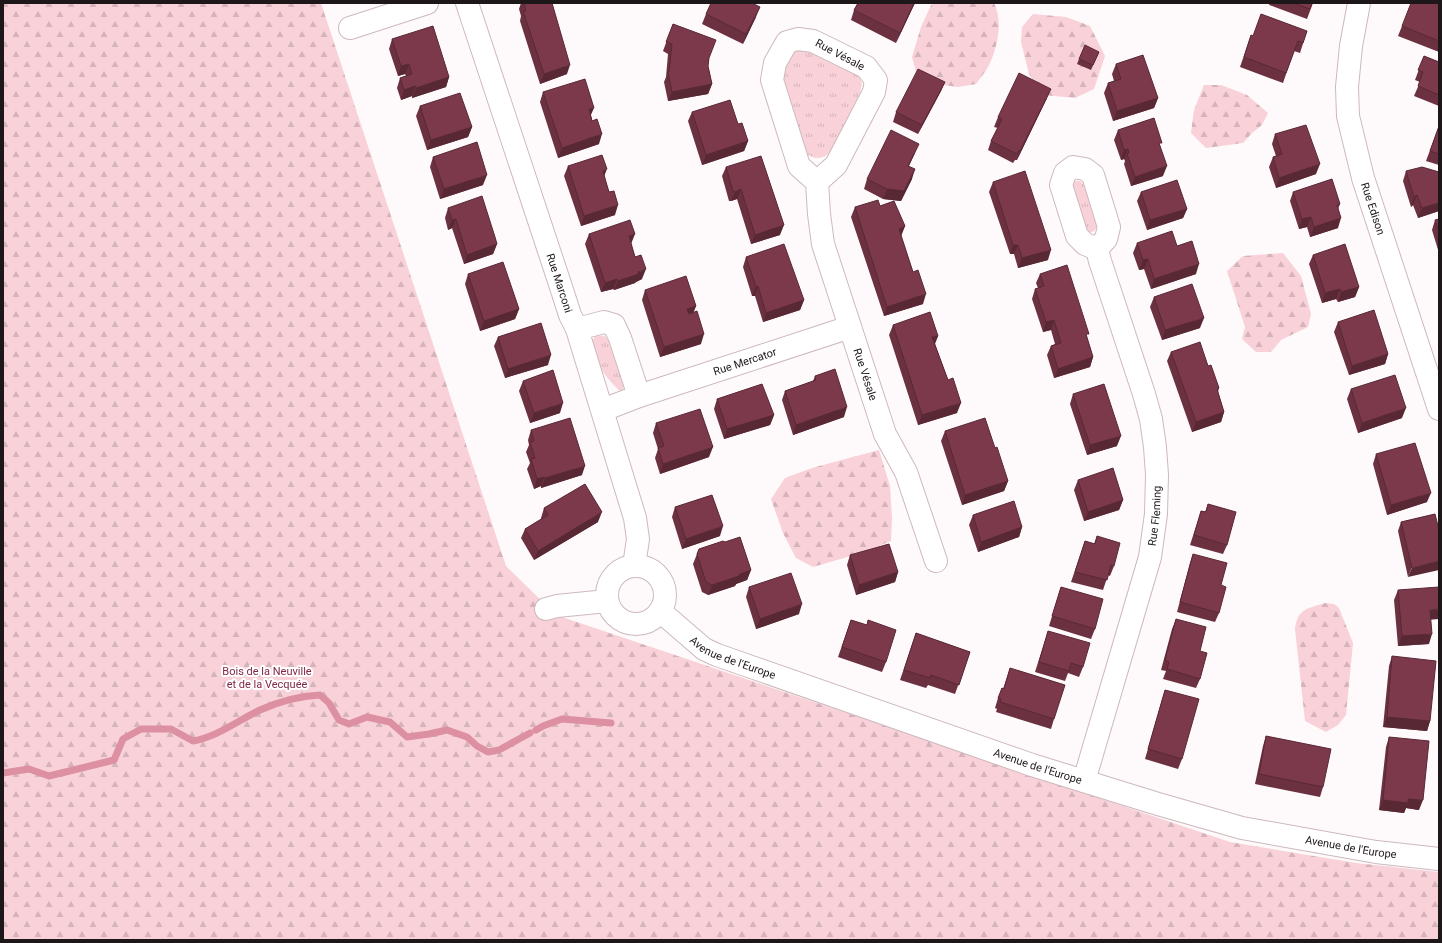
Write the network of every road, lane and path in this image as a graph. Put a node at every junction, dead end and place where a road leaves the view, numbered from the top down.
1 (427, 3) edge
2 (467, 3) edge
3 (1359, 3) edge
4 (350, 28) dead end
5 (817, 182) junction
6 (1097, 249) dead end
7 (850, 327) junction
8 (577, 329) junction
9 (639, 396) junction
10 (1439, 408) edge
11 (602, 410) junction
12 (936, 561) dead end
13 (634, 566) junction
14 (607, 601) junction
15 (546, 609) dead end
16 (660, 611) junction
17 (1084, 781) junction
18 (1439, 859) edge

1 - 4 street
2 - 8 street, Rue Marconi
3 - 10 street, Rue Edison
5 - 5 street, Rue Vésale
5 - 7 street, Rue Vésale
6 - 17 street, Rue Fleming
7 - 9 street, Rue Mercator
7 - 12 street, Rue Vésale
8 - 9 street
8 - 11 street, Rue Marconi
9 - 11 street, Rue Mercator
11 - 13 street, Rue Marconi
13 - 14 street
13 - 16 street
14 - 15 street
14 - 16 street
16 - 17 street, Avenue de l'Europe
17 - 18 street, Avenue de l'Europe

